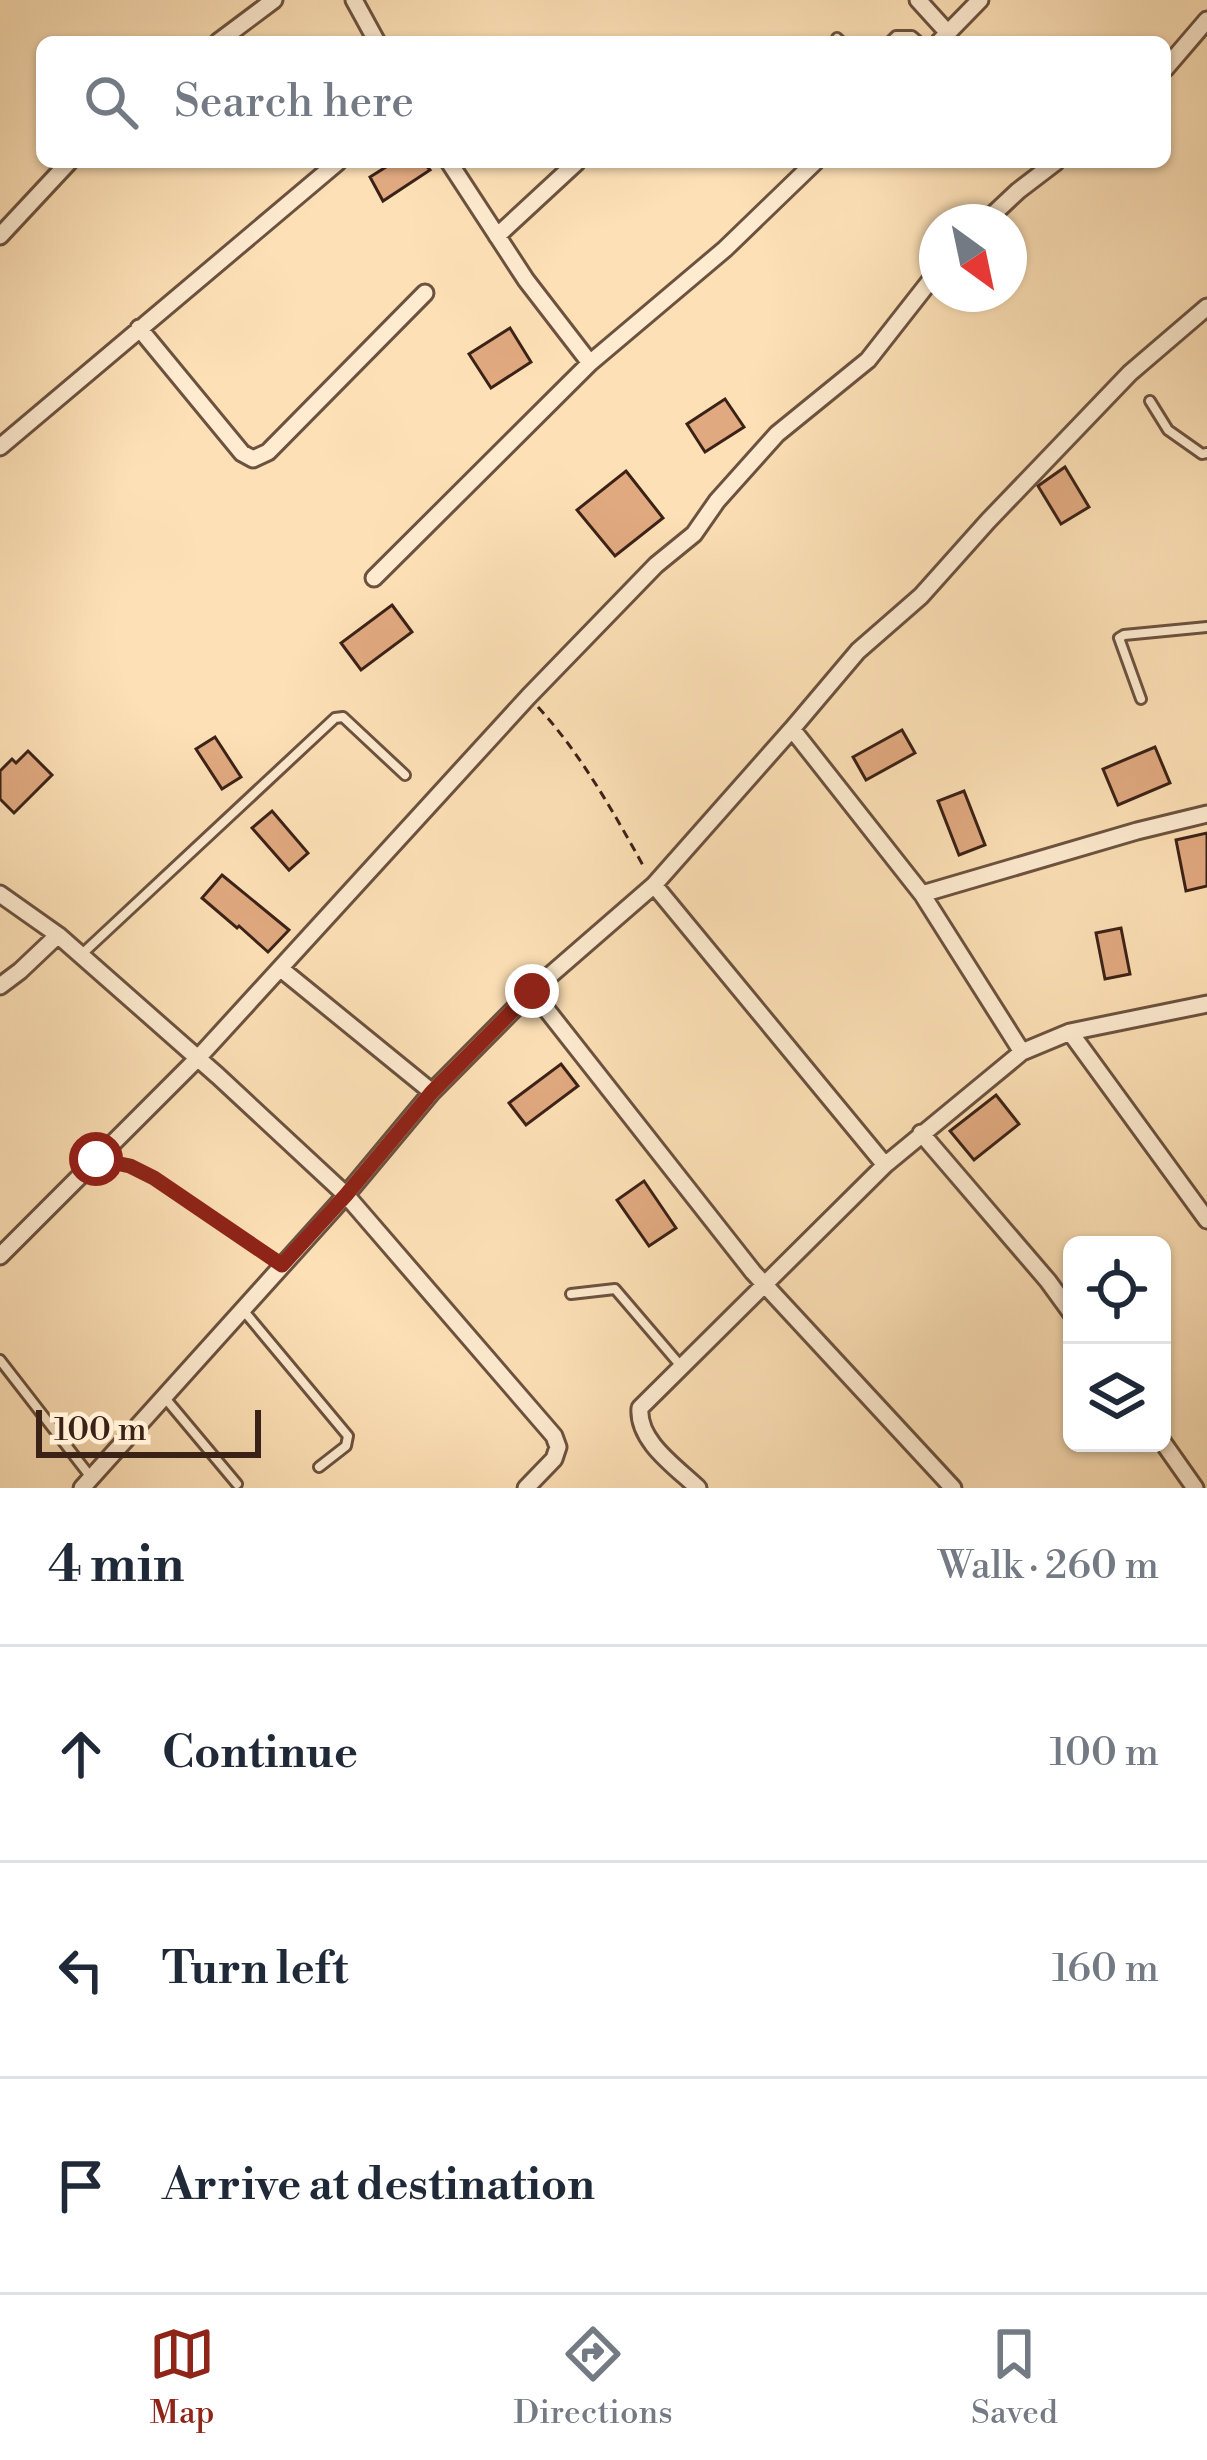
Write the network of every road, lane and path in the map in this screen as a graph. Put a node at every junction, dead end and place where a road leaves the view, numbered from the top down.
1 (274, 0) edge
2 (354, 0) edge
3 (918, 0) edge
4 (980, 0) edge
5 (1207, 20) edge
6 (226, 36) edge
7 (374, 36) edge
8 (943, 36) edge
9 (946, 36) edge
10 (1171, 62) edge
11 (63, 168) edge
12 (331, 168) edge
13 (453, 168) edge
14 (571, 168) edge
15 (809, 168) edge
16 (1048, 168) edge
17 (1005, 204) edge
18 (0, 236) edge
19 (497, 236) junction
20 (425, 293) dead end
21 (919, 295) edge
22 (1205, 315) edge
23 (140, 328) junction
24 (590, 363) junction
25 (1150, 401) dead end
26 (0, 446) edge
27 (1207, 453) edge
28 (374, 578) dead end
29 (1207, 627) edge
30 (529, 696) junction
31 (1141, 699) dead end
32 (792, 729) junction
33 (406, 775) dead end
34 (1207, 814) edge
35 (654, 885) junction
36 (0, 894) edge
37 (922, 894) junction
38 (58, 934) junction
39 (81, 955) junction
40 (281, 968) junction
41 (0, 986) edge
42 (532, 991) junction
43 (1207, 1004) edge
44 (1070, 1032) junction
45 (1022, 1052) junction
46 (198, 1058) junction
47 (432, 1092) junction
48 (921, 1133) junction
49 (96, 1159) junction
50 (885, 1165) junction
51 (346, 1195) junction
52 (1207, 1220) edge
53 (0, 1256) edge
54 (282, 1265) junction
55 (764, 1283) junction
56 (571, 1294) dead end
57 (1063, 1301) edge
58 (242, 1310) junction
59 (0, 1360) edge
60 (681, 1366) junction
61 (164, 1397) junction
62 (1170, 1452) edge
63 (319, 1467) dead end
64 (87, 1483) edge
65 (237, 1484) dead end
66 (526, 1488) edge
67 (698, 1488) edge
68 (952, 1488) edge
69 (1195, 1488) edge

1 - 6 street
2 - 7 street
3 - 8 street
4 - 9 street
5 - 10 street
11 - 18 street
12 - 23 street
13 - 19 street
14 - 19 street
15 - 24 street
16 - 17 street
19 - 24 street
20 - 23 street
21 - 30 street
22 - 32 street
23 - 26 street
24 - 28 street
25 - 27 lane
29 - 31 lane
30 - 35 path
30 - 40 street
32 - 35 street
32 - 37 street
33 - 39 lane
34 - 37 street
35 - 42 street
35 - 50 street
36 - 38 street
37 - 45 street
38 - 39 street
38 - 41 street
39 - 46 street
40 - 46 street
40 - 47 street
42 - 47 street
42 - 55 street
43 - 44 street
44 - 45 street
44 - 52 street
45 - 48 street
46 - 49 street
46 - 51 street
47 - 51 street
48 - 50 street
48 - 57 street
49 - 53 street
49 - 54 path
50 - 55 street
51 - 54 street
51 - 66 street
54 - 58 street
55 - 60 street
55 - 68 street
56 - 60 lane
58 - 61 street
58 - 63 lane
59 - 64 lane
60 - 67 street
61 - 64 street
61 - 65 lane
62 - 69 street

